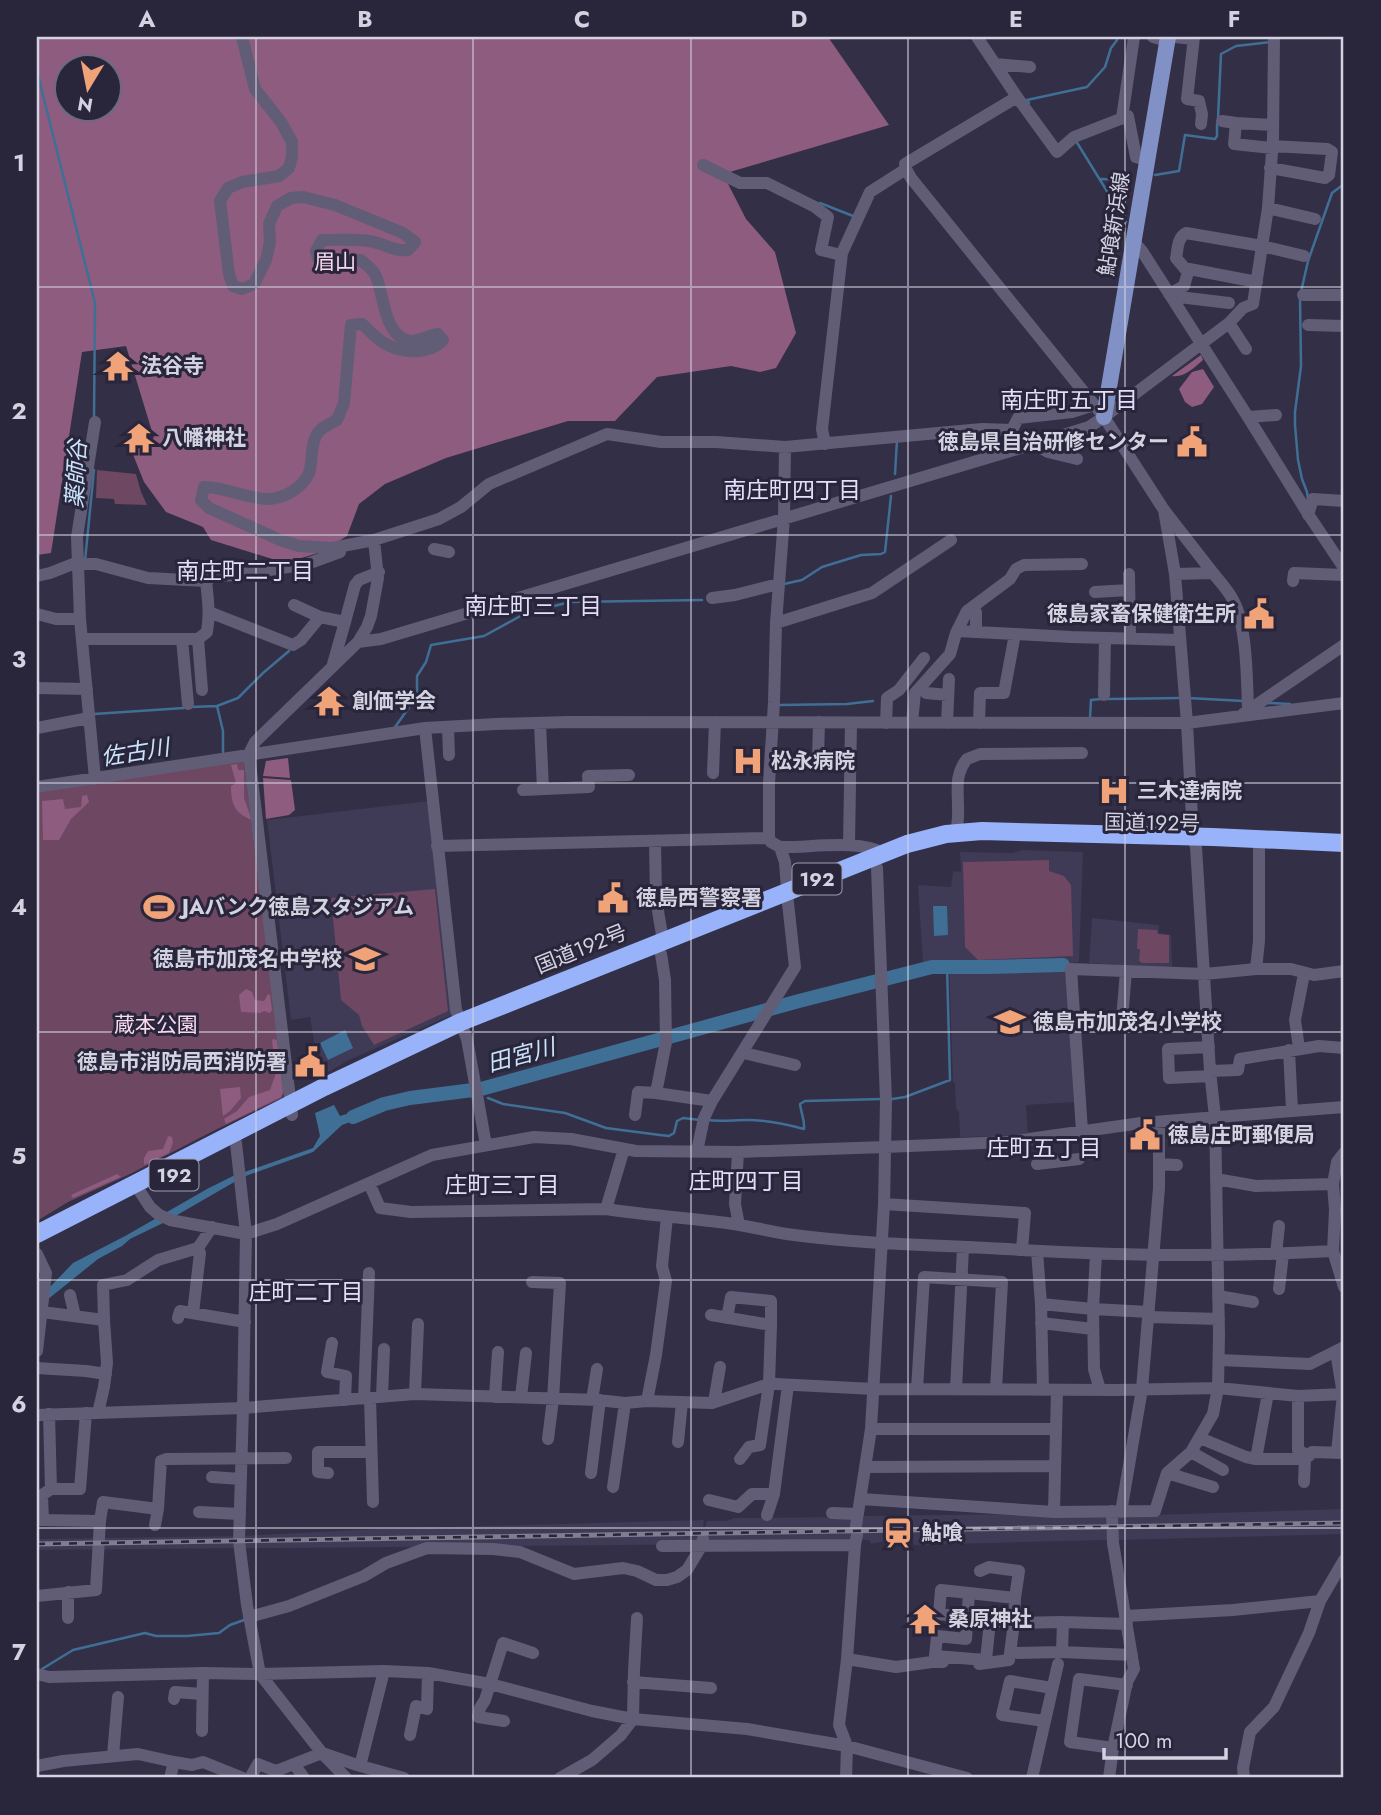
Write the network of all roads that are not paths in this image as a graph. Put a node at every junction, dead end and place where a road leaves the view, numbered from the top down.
1 (242, 37) edge
2 (977, 37) edge
3 (1134, 37) edge
4 (1274, 37) edge
5 (1166, 38) edge
6 (1194, 38) edge
7 (995, 64) junction
8 (1030, 67) dead end
9 (1017, 97) junction
10 (1203, 117) dead end
11 (1122, 118) junction
12 (1222, 121) dead end
13 (1236, 123) junction
14 (1273, 125) junction
15 (1272, 147) junction
16 (1146, 160) junction
17 (704, 165) dead end
18 (1270, 168) junction
19 (906, 169) junction
20 (1268, 208) junction
21 (1315, 219) dead end
22 (1133, 241) junction
23 (1262, 246) junction
24 (841, 255) junction
25 (1304, 256) dead end
26 (1184, 268) junction
27 (1257, 282) junction
28 (1303, 295) dead end
29 (1344, 295) edge
30 (1170, 296) junction
31 (1229, 303) dead end
32 (1229, 323) junction
33 (1308, 325) dead end
34 (1344, 326) edge
35 (1201, 344) junction
36 (1246, 349) dead end
37 (1099, 411) junction
38 (1276, 415) dead end
39 (1248, 417) junction
40 (95, 422) dead end
41 (825, 444) junction
42 (1034, 444) junction
43 (785, 447) junction
44 (1077, 459) dead end
45 (1344, 500) edge
46 (1164, 510) junction
47 (1308, 515) junction
48 (784, 518) junction
49 (951, 540) dead end
50 (368, 541) junction
51 (434, 549) dead end
52 (449, 552) dead end
53 (78, 563) junction
54 (1082, 564) dead end
55 (204, 566) dead end
56 (1344, 568) edge
57 (379, 572) junction
58 (1213, 573) junction
59 (1129, 574) dead end
60 (1175, 574) junction
61 (1344, 575) edge
62 (37, 576) edge
63 (183, 580) junction
64 (206, 581) junction
65 (1293, 581) dead end
66 (778, 584) junction
67 (1129, 590) junction
68 (1096, 592) dead end
69 (712, 598) dead end
70 (294, 605) dead end
71 (209, 612) junction
72 (976, 612) dead end
73 (37, 614) edge
74 (320, 617) junction
75 (80, 619) junction
76 (345, 622) junction
77 (776, 623) junction
78 (957, 631) junction
79 (976, 632) junction
80 (1015, 634) junction
81 (1105, 638) junction
82 (1130, 638) junction
83 (82, 639) junction
84 (182, 639) junction
85 (198, 639) junction
86 (1180, 640) junction
87 (358, 642) junction
88 (1344, 645) edge
89 (924, 658) dead end
90 (333, 667) junction
91 (948, 679) dead end
92 (37, 688) edge
93 (87, 689) junction
94 (202, 690) dead end
95 (926, 693) dead end
96 (948, 695) junction
97 (1104, 695) dead end
98 (1344, 703) edge
99 (188, 704) dead end
100 (1250, 705) junction
101 (89, 718) junction
102 (715, 722) junction
103 (772, 722) junction
104 (819, 722) junction
105 (912, 722) junction
106 (851, 723) junction
107 (886, 723) junction
108 (947, 723) junction
109 (979, 723) junction
110 (1187, 723) junction
111 (540, 724) junction
112 (448, 727) junction
113 (37, 728) edge
114 (425, 728) junction
115 (1082, 753) dead end
116 (248, 754) junction
117 (449, 755) dead end
118 (818, 758) dead end
119 (713, 774) dead end
120 (629, 775) dead end
121 (95, 779) junction
122 (37, 787) edge
123 (543, 789) junction
124 (523, 790) dead end
125 (956, 832) junction
126 (769, 838) junction
127 (655, 841) junction
128 (1195, 842) junction
129 (1344, 843) edge
130 (849, 845) junction
131 (437, 846) junction
132 (780, 848) junction
133 (1259, 849) junction
134 (1344, 854) edge
135 (880, 861) junction
136 (788, 897) junction
137 (662, 948) junction
138 (1256, 969) junction
139 (1126, 971) junction
140 (1344, 971) edge
141 (1205, 974) junction
142 (1304, 974) junction
143 (1122, 1019) dead end
144 (463, 1027) junction
145 (1209, 1047) junction
146 (1344, 1048) edge
147 (1294, 1049) junction
148 (744, 1051) junction
149 (796, 1065) dead end
150 (1210, 1074) junction
151 (656, 1093) junction
152 (712, 1101) junction
153 (1344, 1107) edge
154 (291, 1110) junction
155 (1292, 1110) junction
156 (635, 1115) dead end
157 (1214, 1117) junction
158 (1159, 1122) junction
159 (1082, 1131) junction
160 (1055, 1135) junction
161 (236, 1143) junction
162 (486, 1145) junction
163 (885, 1147) junction
164 (624, 1149) junction
165 (697, 1151) junction
166 (738, 1152) junction
167 (1344, 1153) edge
168 (1079, 1159) dead end
169 (1060, 1160) junction
170 (1037, 1164) dead end
171 (1159, 1164) junction
172 (1177, 1165) dead end
173 (1216, 1179) junction
174 (369, 1182) junction
175 (1333, 1184) junction
176 (138, 1188) junction
177 (884, 1205) junction
178 (606, 1209) junction
179 (667, 1217) junction
180 (739, 1225) junction
181 (1279, 1226) dead end
182 (212, 1227) junction
183 (37, 1234) edge
184 (247, 1234) junction
185 (882, 1243) junction
186 (37, 1245) edge
187 (198, 1248) junction
188 (962, 1248) junction
189 (1022, 1250) junction
190 (1037, 1251) junction
191 (1337, 1253) edge
192 (37, 1254) edge
193 (1096, 1254) junction
194 (1217, 1254) junction
195 (1280, 1254) junction
196 (1154, 1255) junction
197 (41, 1270) edge
198 (369, 1273) dead end
199 (961, 1279) junction
200 (532, 1282) dead end
201 (1344, 1284) edge
202 (1279, 1289) dead end
203 (70, 1295) dead end
204 (1219, 1296) junction
205 (1253, 1302) dead end
206 (1041, 1304) junction
207 (1093, 1308) junction
208 (42, 1309) junction
209 (193, 1313) junction
210 (711, 1315) dead end
211 (1149, 1315) junction
212 (75, 1316) junction
213 (178, 1318) dead end
214 (727, 1318) junction
215 (1219, 1319) junction
216 (104, 1320) junction
217 (245, 1322) junction
218 (1041, 1323) junction
219 (418, 1324) dead end
220 (771, 1325) junction
221 (1093, 1329) junction
222 (332, 1343) dead end
223 (384, 1349) dead end
224 (1340, 1349) edge
225 (37, 1351) edge
226 (498, 1352) dead end
227 (526, 1353) dead end
228 (1219, 1360) junction
229 (720, 1367) dead end
230 (37, 1368) edge
231 (597, 1369) dead end
232 (106, 1374) junction
233 (769, 1384) junction
234 (788, 1385) junction
235 (1218, 1388) junction
236 (874, 1389) junction
237 (917, 1389) junction
238 (956, 1389) junction
239 (996, 1389) junction
240 (1142, 1389) junction
241 (1042, 1390) junction
242 (1057, 1390) junction
243 (1100, 1390) junction
244 (1268, 1393) junction
245 (415, 1394) junction
246 (1343, 1394) edge
247 (1298, 1396) junction
248 (372, 1397) junction
249 (495, 1397) junction
250 (521, 1398) junction
251 (553, 1399) junction
252 (345, 1400) junction
253 (596, 1400) junction
254 (647, 1401) junction
255 (682, 1402) junction
256 (714, 1402) junction
257 (625, 1403) junction
258 (243, 1408) junction
259 (92, 1413) junction
260 (43, 1414) edge
261 (871, 1429) junction
262 (1056, 1429) junction
263 (1200, 1438) junction
264 (548, 1439) dead end
265 (678, 1441) dead end
266 (760, 1445) junction
267 (780, 1448) junction
268 (372, 1452) junction
269 (1191, 1452) junction
270 (1340, 1452) edge
271 (286, 1458) dead end
272 (1307, 1458) junction
273 (740, 1459) dead end
274 (242, 1460) junction
275 (1248, 1462) junction
276 (1055, 1466) junction
277 (866, 1467) junction
278 (1223, 1470) dead end
279 (328, 1472) dead end
280 (615, 1472) junction
281 (591, 1473) dead end
282 (1167, 1473) junction
283 (629, 1474) dead end
284 (212, 1477) dead end
285 (241, 1479) junction
286 (1304, 1482) dead end
287 (613, 1487) dead end
288 (1213, 1487) dead end
289 (51, 1489) junction
290 (774, 1494) junction
291 (861, 1499) junction
292 (709, 1500) dead end
293 (373, 1502) dead end
294 (158, 1508) junction
295 (1116, 1511) junction
296 (199, 1512) dead end
297 (1054, 1512) junction
298 (832, 1513) dead end
299 (240, 1514) junction
300 (767, 1516) dead end
301 (40, 1520) edge
302 (100, 1521) junction
303 (155, 1525) dead end
304 (856, 1530) junction
305 (703, 1542) junction
306 (662, 1546) dead end
307 (1344, 1560) edge
308 (980, 1571) dead end
309 (68, 1592) junction
310 (969, 1593) junction
311 (992, 1595) junction
312 (37, 1596) edge
313 (1015, 1598) junction
314 (1320, 1601) junction
315 (939, 1614) junction
316 (967, 1616) junction
317 (249, 1617) junction
318 (68, 1618) dead end
319 (637, 1618) dead end
320 (1126, 1620) junction
321 (989, 1621) junction
322 (1063, 1622) junction
323 (1014, 1623) junction
324 (937, 1636) junction
325 (966, 1637) junction
326 (988, 1638) junction
327 (533, 1653) dead end
328 (1010, 1653) junction
329 (1132, 1655) junction
330 (964, 1658) junction
331 (1060, 1658) junction
332 (847, 1659) junction
333 (384, 1671) junction
334 (203, 1673) junction
335 (37, 1674) edge
336 (260, 1674) junction
337 (428, 1674) junction
338 (634, 1682) junction
339 (490, 1684) junction
340 (1127, 1685) junction
341 (711, 1688) dead end
342 (1052, 1688) junction
343 (202, 1694) junction
344 (118, 1697) dead end
345 (173, 1699) dead end
346 (634, 1719) junction
347 (504, 1721) dead end
348 (1044, 1721) junction
349 (202, 1731) dead end
350 (411, 1735) dead end
351 (847, 1746) junction
352 (1112, 1748) junction
353 (322, 1753) junction
354 (113, 1755) junction
355 (174, 1762) junction
356 (294, 1764) junction
357 (37, 1766) edge
358 (359, 1766) junction
359 (170, 1778) edge
360 (243, 1778) edge
361 (250, 1778) edge
362 (304, 1778) edge
363 (346, 1778) edge
364 (404, 1778) edge
365 (560, 1778) edge
366 (846, 1778) edge
367 (967, 1778) edge
368 (1032, 1778) edge
369 (1109, 1778) edge
370 (1244, 1778) edge

1 - 50 street
2 - 7 street
3 - 11 street
4 - 14 street
5 - 6 street
5 - 16 main road, 鮎喰新浜線
6 - 10 street
7 - 8 street
7 - 9 street
9 - 11 street
9 - 19 street
11 - 16 street
12 - 13 street
13 - 14 street
13 - 15 street
14 - 15 street
15 - 18 street
15 - 18 street
16 - 22 main road, 鮎喰新浜線
17 - 24 street
18 - 20 street
19 - 24 street
19 - 37 street
20 - 21 street
20 - 23 street
22 - 30 street
22 - 37 main road, 鮎喰新浜線
23 - 25 street
23 - 26 street
23 - 27 street
24 - 41 street
26 - 27 street
26 - 30 street
27 - 32 street
28 - 29 street
30 - 31 street
30 - 35 street
32 - 35 street
32 - 36 street
33 - 34 street
35 - 37 street
35 - 39 street
37 - 41 street
37 - 42 street
37 - 46 street
38 - 39 street
39 - 47 street
40 - 53 street
41 - 43 street
42 - 44 street
42 - 48 street
43 - 48 street
43 - 50 street
45 - 47 street
46 - 58 street
46 - 60 street
47 - 56 street
48 - 66 street
48 - 87 street
49 - 77 street
50 - 57 street
50 - 64 street
51 - 52 street
53 - 62 street
53 - 63 street
53 - 75 street
54 - 78 street
55 - 63 street
57 - 76 street
57 - 87 street
58 - 60 street
58 - 100 street
59 - 67 street
60 - 86 street
61 - 65 street
63 - 64 street
64 - 71 street
66 - 69 street
66 - 77 street
67 - 68 street
67 - 82 street
70 - 74 street
71 - 74 street
71 - 85 street
72 - 79 street
73 - 75 street
74 - 76 street
75 - 83 street
76 - 90 street
77 - 103 street
78 - 79 street
78 - 105 street
79 - 80 street
80 - 81 street
80 - 109 street
81 - 82 street
81 - 97 street
82 - 86 street
83 - 84 street
83 - 93 street
84 - 85 street
84 - 99 street
85 - 94 street
86 - 110 street
87 - 90 street
88 - 100 street
89 - 107 street
90 - 116 street
91 - 96 street
92 - 93 street
93 - 101 street
95 - 96 street
96 - 108 street
98 - 100 street
100 - 110 street
101 - 113 street
101 - 121 street
102 - 103 street
102 - 111 street
102 - 119 street
103 - 104 street
103 - 126 street
104 - 106 street
104 - 118 street
105 - 107 street
105 - 108 street
106 - 107 street
106 - 130 street
108 - 109 street
109 - 110 street
110 - 128 street
111 - 112 street
111 - 123 street
112 - 114 street
112 - 117 street
114 - 116 street
114 - 131 street
115 - 125 street
116 - 121 street
116 - 154 street
120 - 123 street
121 - 122 street
123 - 124 street
125 - 128 highway, 国道192号 / 192
125 - 135 highway, 国道192号 / 192
126 - 127 street
126 - 132 street
127 - 131 street
127 - 137 street
128 - 129 highway, 国道192号 / 192
128 - 133 highway, 国道192号 / 192
128 - 135 highway, 国道192号 / 192
128 - 141 street
130 - 132 street
130 - 135 street
131 - 144 street
132 - 136 street
133 - 134 highway, 国道192号 / 192
133 - 138 street
135 - 136 highway, 国道192号 / 192
135 - 163 street
136 - 137 highway, 国道192号 / 192
136 - 148 street
137 - 144 highway, 国道192号 / 192
137 - 151 street
138 - 141 street
138 - 142 street
139 - 141 street
139 - 143 street
139 - 159 street
140 - 142 street
141 - 145 street
142 - 147 street
144 - 154 highway, 国道192号 / 192
144 - 162 street
145 - 150 street
145 - 150 street
146 - 147 street
147 - 150 street
147 - 155 street
148 - 149 street
148 - 152 street
150 - 157 street
151 - 152 street
151 - 156 street
152 - 165 street
153 - 155 street
154 - 161 highway, 国道192号 / 192
154 - 176 highway, 国道192号 / 192
155 - 157 street
157 - 158 street
157 - 173 street
158 - 159 street
158 - 171 street
159 - 160 street
160 - 163 street
160 - 169 street
161 - 176 highway, 国道192号 / 192
161 - 184 street
162 - 164 street
162 - 174 street
163 - 166 street
163 - 177 street
164 - 165 street
164 - 178 street
165 - 166 street
166 - 180 street
167 - 175 street
168 - 169 street
169 - 170 street
171 - 172 street
171 - 196 street
173 - 175 street
173 - 194 street
174 - 178 street
174 - 184 street
175 - 191 street
176 - 182 street
176 - 183 highway, 国道192号 / 192
176 - 186 highway, 国道192号 / 192
177 - 185 street
177 - 189 street
178 - 179 street
179 - 180 street
179 - 254 street
180 - 185 street
181 - 195 street
182 - 184 street
182 - 187 street
184 - 217 street
185 - 188 street
185 - 236 street
187 - 209 street
187 - 216 street
188 - 189 street
188 - 199 street
189 - 190 street
190 - 193 street
190 - 206 street
191 - 195 street
191 - 201 street
192 - 197 street
193 - 196 street
193 - 207 street
194 - 195 street
194 - 196 street
194 - 204 street
195 - 202 street
196 - 211 street
197 - 208 street
198 - 248 street
199 - 237 street
199 - 238 street
199 - 239 street
200 - 251 street
203 - 212 street
204 - 205 street
204 - 215 street
206 - 207 street
206 - 218 street
207 - 211 street
207 - 221 street
208 - 212 street
208 - 225 street
209 - 213 street
209 - 217 street
210 - 214 street
211 - 215 street
211 - 240 street
212 - 216 street
214 - 220 street
214 - 220 street
215 - 228 street
216 - 232 street
217 - 258 street
218 - 221 street
218 - 241 street
219 - 245 street
220 - 233 street
221 - 243 street
222 - 252 street
223 - 248 street
224 - 228 street
224 - 246 street
226 - 249 street
227 - 250 street
228 - 235 street
229 - 256 street
230 - 232 street
231 - 253 street
232 - 259 street
233 - 234 street
233 - 256 street
233 - 266 street
234 - 236 street
234 - 267 street
235 - 240 street
235 - 244 street
235 - 263 street
236 - 237 street
236 - 261 street
237 - 238 street
238 - 239 street
239 - 241 street
240 - 243 street
240 - 295 street
241 - 242 street
242 - 243 street
242 - 262 street
244 - 247 street
244 - 275 street
245 - 248 street
245 - 249 street
246 - 247 street
246 - 270 street
247 - 272 street
248 - 252 street
248 - 268 street
249 - 250 street
250 - 251 street
251 - 253 street
251 - 264 street
252 - 258 street
253 - 257 street
253 - 281 street
254 - 255 street
254 - 257 street
255 - 256 street
255 - 265 street
257 - 280 street
258 - 259 street
258 - 274 street
259 - 260 street
259 - 289 street
260 - 289 street
261 - 262 street
261 - 277 street
262 - 276 street
263 - 269 street
263 - 275 street
266 - 267 street
266 - 273 street
267 - 290 street
268 - 279 street
268 - 293 street
269 - 278 street
269 - 282 street
270 - 272 street
271 - 274 street
272 - 275 street
272 - 286 street
274 - 285 street
274 - 294 street
276 - 277 street
276 - 297 street
277 - 291 street
280 - 283 street
280 - 287 street
282 - 288 street
282 - 295 street
284 - 285 street
285 - 299 street
289 - 301 street
290 - 292 street
290 - 300 street
291 - 297 street
291 - 304 street
294 - 302 street
294 - 303 street
295 - 297 street
295 - 320 street
296 - 299 street
298 - 304 street
299 - 317 street
301 - 302 street
302 - 309 street
304 - 305 street
304 - 332 street
305 - 306 street
305 - 317 street
307 - 314 street
308 - 313 street
309 - 312 street
309 - 318 street
310 - 311 street
310 - 315 street
310 - 316 street
311 - 313 street
311 - 321 street
313 - 323 street
314 - 320 street
314 - 370 street
315 - 316 street
315 - 324 street
316 - 321 street
316 - 325 street
317 - 336 street
319 - 338 street
320 - 322 street
320 - 329 street
321 - 323 street
321 - 326 street
322 - 323 street
322 - 331 street
323 - 328 street
324 - 325 street
324 - 330 street
325 - 326 street
325 - 330 street
326 - 330 street
327 - 339 street
328 - 331 street
328 - 332 street
329 - 331 street
329 - 340 street
331 - 342 street
332 - 351 street
333 - 336 street
333 - 337 street
333 - 358 street
334 - 335 street
334 - 336 street
334 - 343 street
336 - 353 street
337 - 339 street
337 - 350 street
338 - 341 street
338 - 346 street
339 - 346 street
339 - 347 street
340 - 352 street
340 - 352 street
342 - 348 street
342 - 348 street
343 - 345 street
343 - 349 street
344 - 354 street
346 - 351 street
346 - 365 street
348 - 368 street
351 - 366 street
351 - 367 street
352 - 369 street
353 - 356 street
353 - 358 street
353 - 363 street
354 - 355 street
354 - 357 street
355 - 359 street
355 - 360 street
356 - 361 street
356 - 362 street
358 - 364 street

